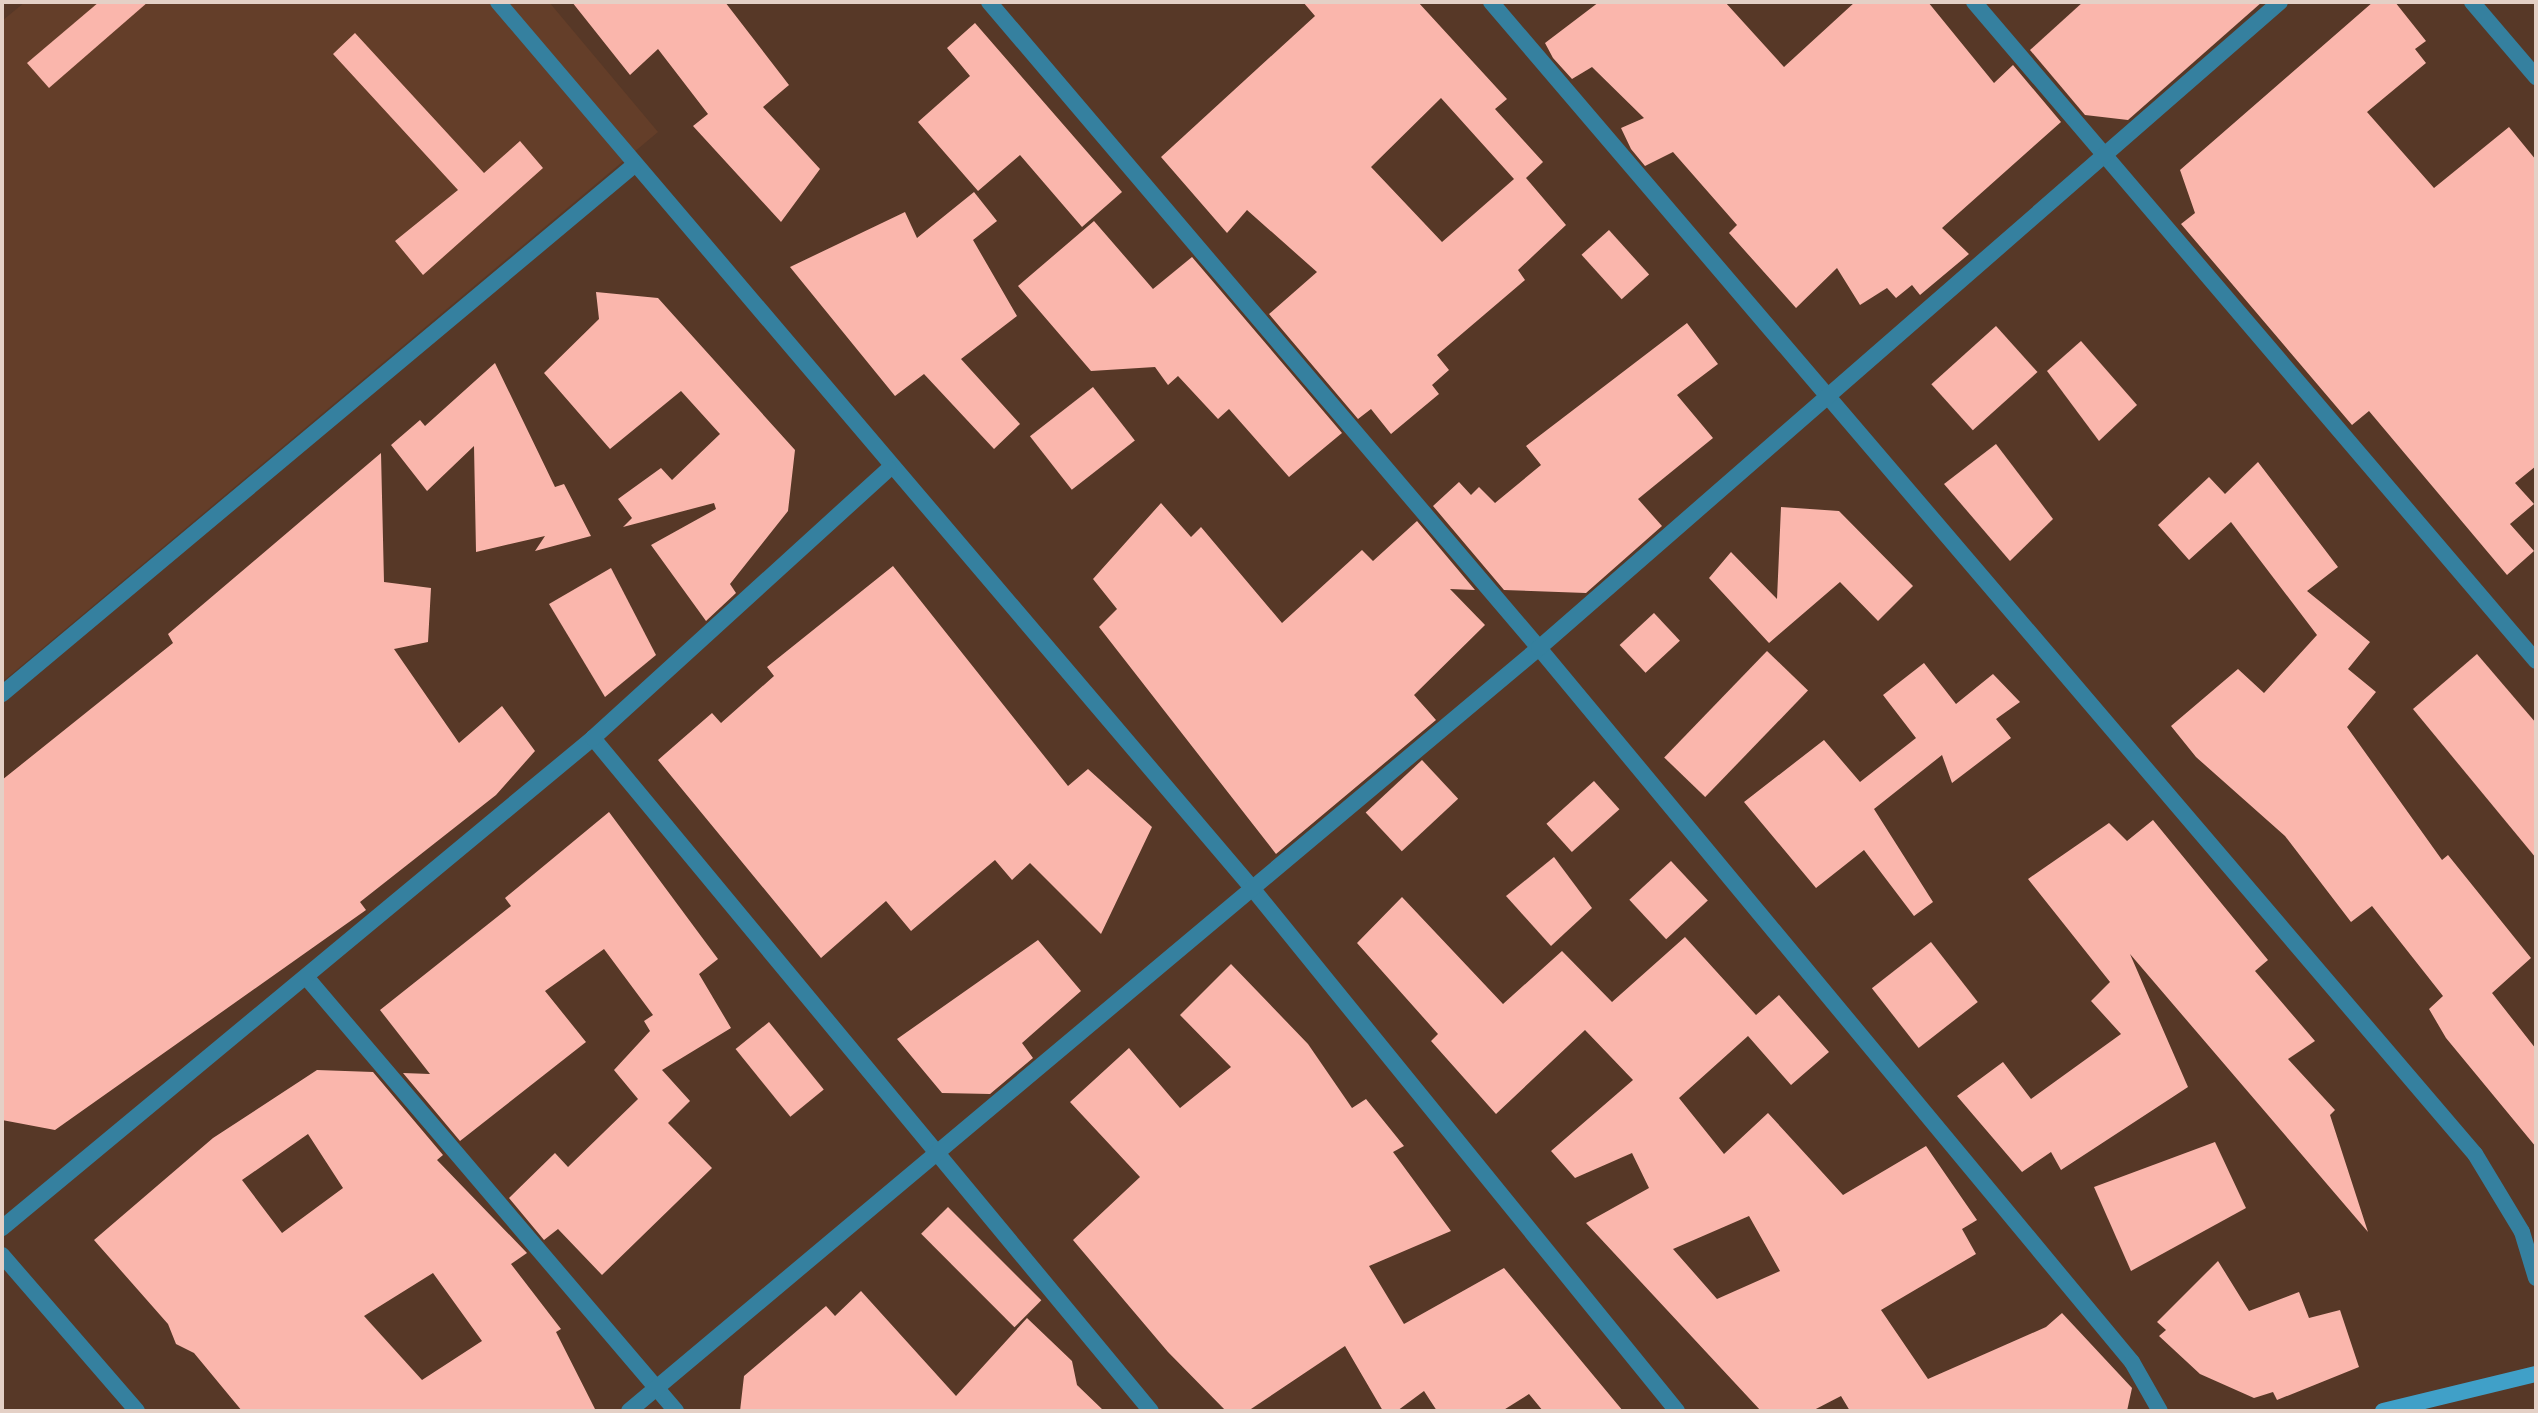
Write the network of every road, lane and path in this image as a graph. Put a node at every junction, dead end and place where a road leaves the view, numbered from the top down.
1 (498, 2) edge
2 (989, 2) edge
3 (1491, 2) edge
4 (1974, 2) edge
5 (2280, 2) edge
6 (2472, 2) edge
7 (2536, 77) edge
8 (2104, 157) junction
9 (633, 166) junction
10 (1831, 396) junction
11 (889, 469) junction
12 (1539, 648) junction
13 (2536, 661) edge
14 (2, 694) edge
15 (593, 738) junction
16 (1252, 888) junction
17 (307, 978) junction
18 (939, 1153) junction
19 (2, 1228) edge
20 (2, 1255) edge
21 (2536, 1278) edge
22 (2536, 1374) edge
23 (657, 1389) junction
24 (137, 1411) edge
25 (629, 1411) edge
26 (676, 1411) edge
27 (1151, 1411) edge
28 (1677, 1411) edge
29 (2160, 1411) edge
30 (2383, 1411) edge

1 - 9 street
2 - 12 street
3 - 10 street
4 - 8 street
5 - 8 street
6 - 7 street
8 - 10 street
8 - 13 street
9 - 11 street
9 - 14 street
10 - 12 street
10 - 21 street
11 - 15 street
11 - 16 street
12 - 16 street
12 - 29 street
15 - 17 street
15 - 18 street
16 - 18 street
16 - 28 street
17 - 19 street
17 - 23 street
18 - 23 street
18 - 27 street
20 - 24 street
22 - 30 street
23 - 25 street
23 - 26 street

